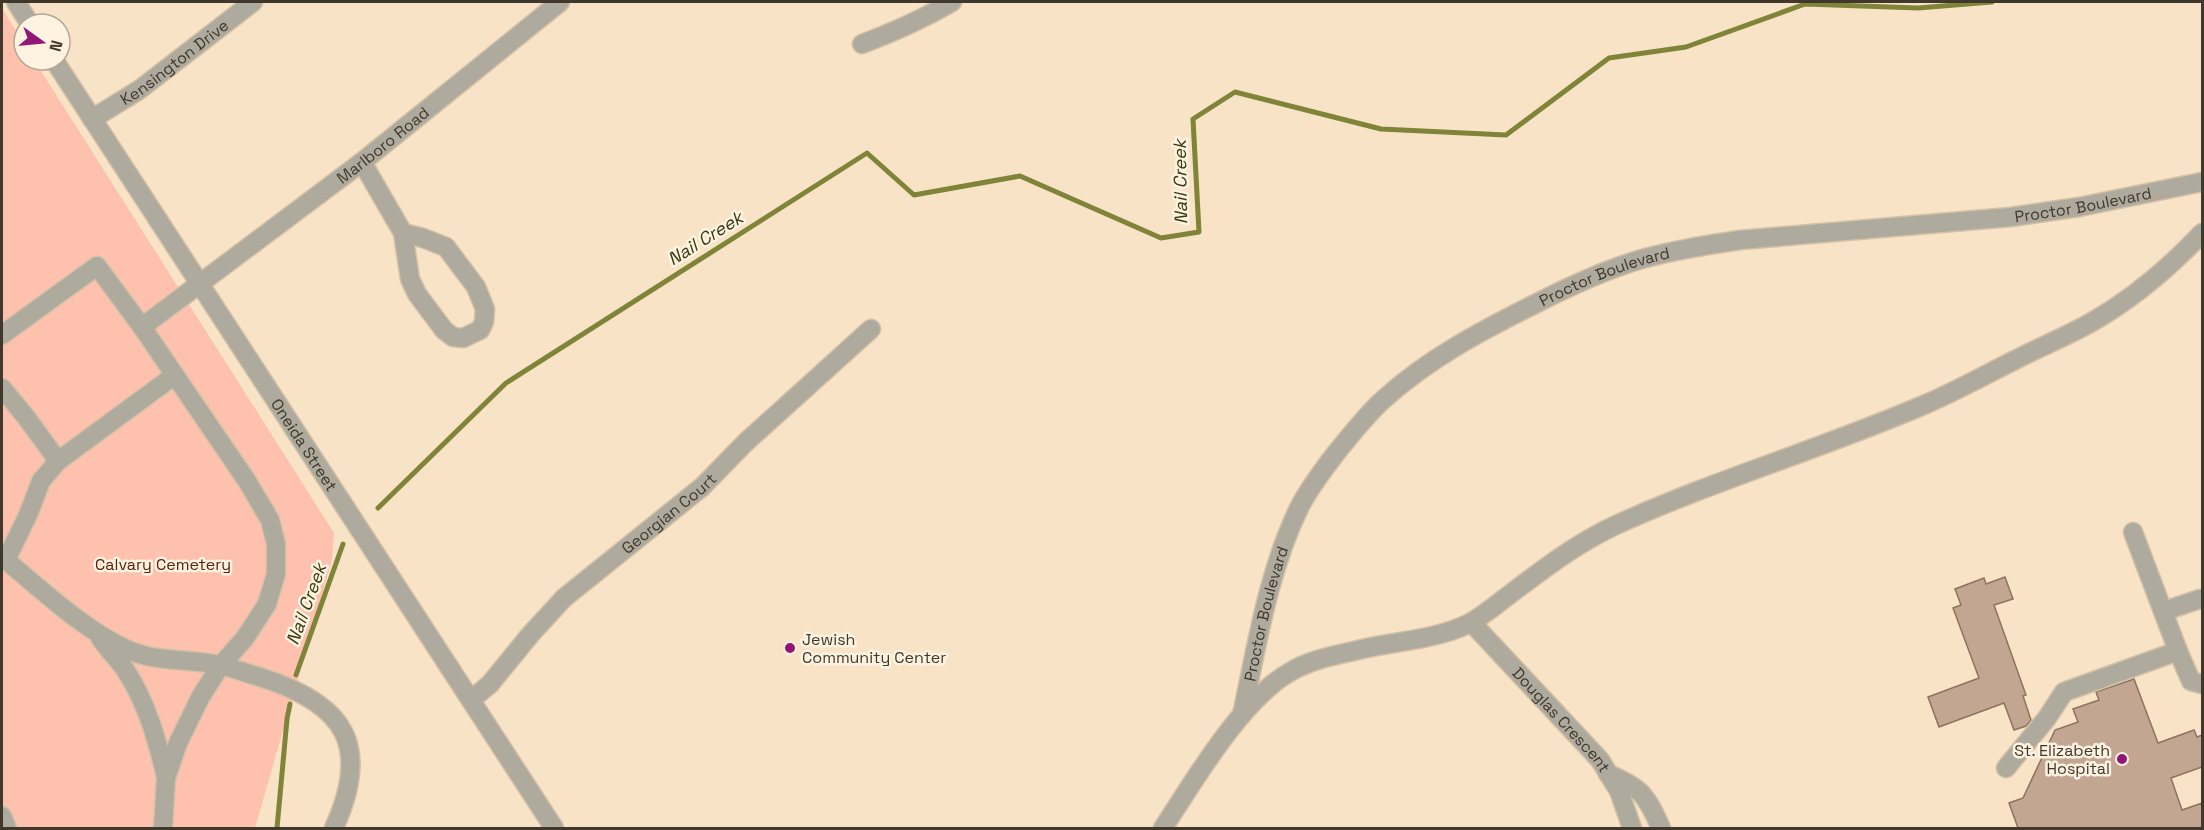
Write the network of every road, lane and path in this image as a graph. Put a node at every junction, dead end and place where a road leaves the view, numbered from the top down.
1 (253, 2) edge
2 (560, 2) edge
3 (952, 2) edge
4 (862, 44) dead end
5 (62, 72) edge
6 (92, 119) junction
7 (362, 162) junction
8 (2202, 182) edge
9 (402, 233) junction
10 (2202, 233) edge
11 (201, 284) junction
12 (142, 327) junction
13 (871, 329) dead end
14 (2, 335) edge
15 (174, 375) junction
16 (2, 388) edge
17 (58, 461) junction
18 (2133, 532) dead end
19 (4, 559) edge
20 (2200, 599) dead end
21 (2163, 611) junction
22 (1472, 623) junction
23 (95, 632) junction
24 (2178, 651) junction
25 (221, 665) junction
26 (2202, 684) edge
27 (471, 700) junction
28 (1242, 715) junction
29 (2006, 768) dead end
30 (1608, 774) junction
31 (166, 778) junction
32 (2, 816) edge
33 (7, 828) edge
34 (164, 828) edge
35 (334, 828) edge
36 (554, 828) edge
37 (1163, 828) edge
38 (1632, 828) edge
39 (1661, 828) edge

1 - 6 street, Kensington Drive
2 - 7 street, Marlboro Road
3 - 4 street
5 - 6 street, Oneida Street
6 - 11 street, Oneida Street
7 - 9 street
7 - 11 street, Marlboro Road
8 - 28 street, Proctor Boulevard
9 - 9 street
10 - 22 street, Proctor Boulevard
11 - 12 street, Marlboro Road
11 - 27 street, Oneida Street
12 - 14 street
12 - 15 street
13 - 27 street, Georgian Court
15 - 17 street
15 - 25 street
16 - 17 street
17 - 19 street
18 - 21 street
19 - 23 street
20 - 21 street
21 - 24 street
22 - 28 street, Proctor Boulevard
22 - 30 street, Douglas Crescent
23 - 25 street
23 - 31 street
24 - 26 street
24 - 29 street
25 - 31 street
25 - 35 street
27 - 36 street, Oneida Street
28 - 37 street, Proctor Boulevard
30 - 38 street, Douglas Crescent
30 - 39 street
31 - 34 street
32 - 33 street

